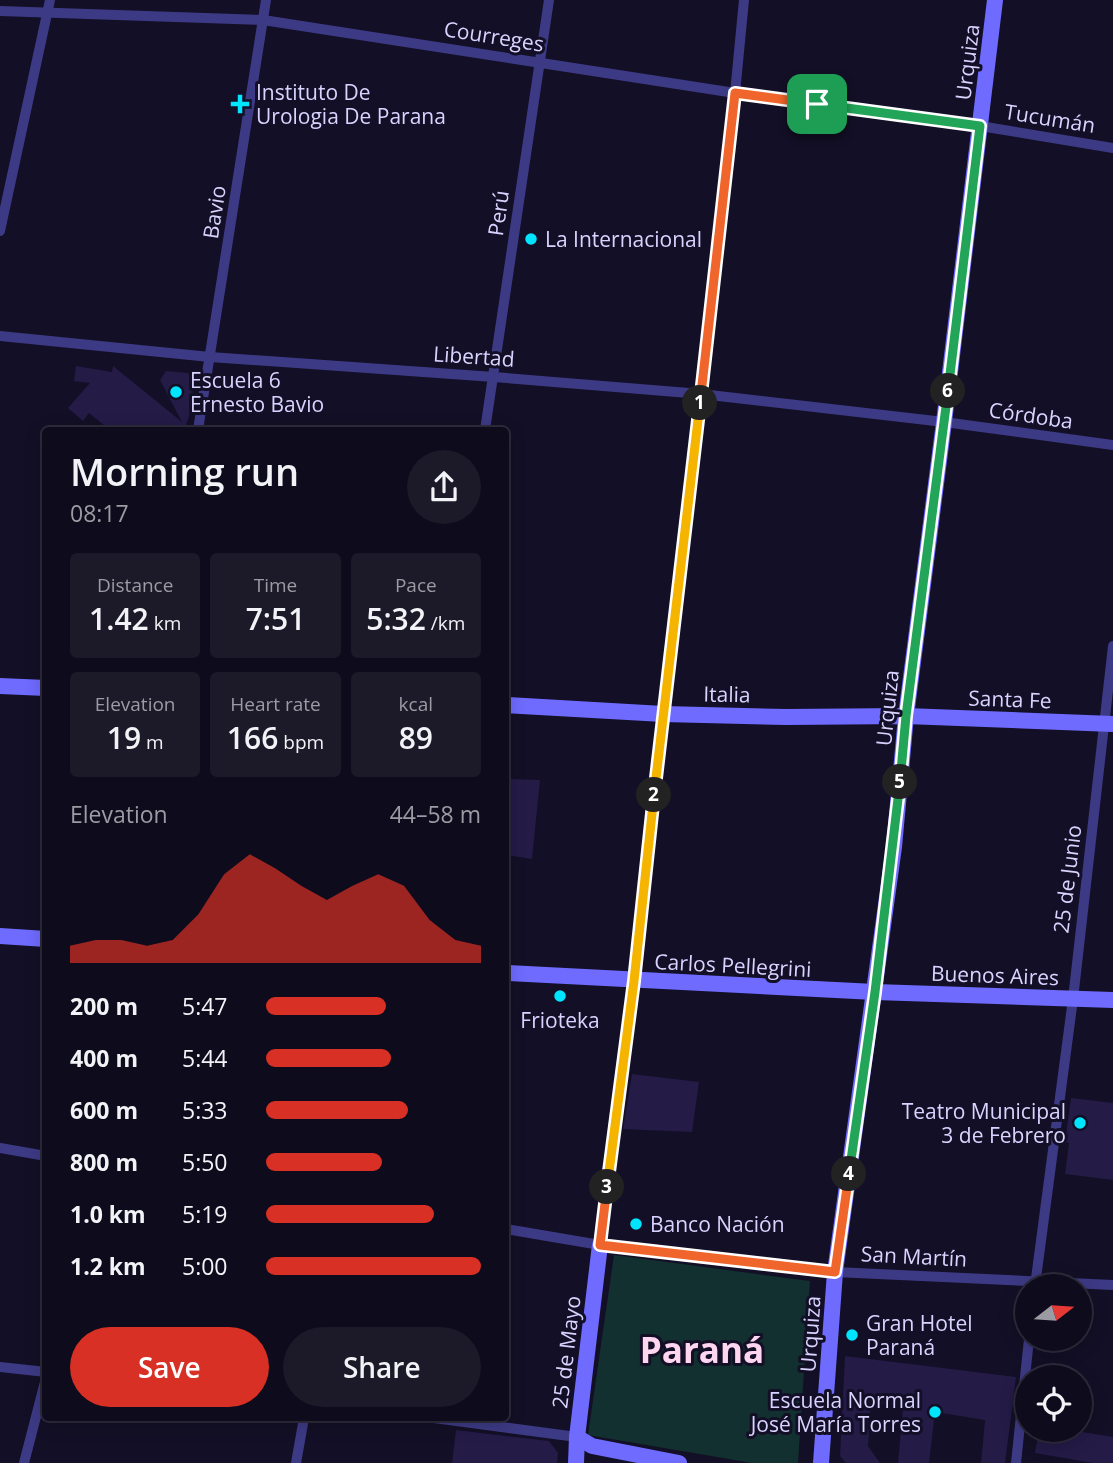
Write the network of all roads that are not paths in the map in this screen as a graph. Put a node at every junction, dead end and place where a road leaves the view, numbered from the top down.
1 (265, 0) edge
2 (549, 0) edge
3 (744, 0) edge
4 (995, 0) edge
5 (49, 6) edge
6 (0, 10) edge
7 (263, 20) junction
8 (539, 63) junction
9 (735, 93) junction
10 (980, 126) junction
11 (1113, 148) edge
12 (0, 231) edge
13 (0, 337) edge
14 (210, 357) junction
15 (494, 377) junction
16 (701, 394) junction
17 (944, 422) junction
18 (198, 427) edge
19 (486, 427) edge
20 (1113, 445) edge
21 (1113, 646) edge
22 (0, 686) edge
23 (42, 688) edge
24 (509, 705) edge
25 (663, 713) junction
26 (906, 716) junction
27 (1109, 724) edge
28 (0, 936) edge
29 (42, 939) edge
30 (509, 973) edge
31 (634, 981) junction
32 (875, 992) junction
33 (1073, 999) junction
34 (1113, 1000) edge
35 (0, 1148) edge
36 (42, 1155) edge
37 (509, 1230) edge
38 (600, 1245) junction
39 (835, 1272) junction
40 (1036, 1274) edge
41 (1015, 1283) edge
42 (1092, 1285) edge
43 (1113, 1285) edge
44 (1028, 1351) edge
45 (0, 1367) edge
46 (42, 1372) edge
47 (42, 1393) edge
48 (303, 1421) edge
49 (457, 1421) edge
50 (577, 1437) junction
51 (591, 1455) edge
52 (24, 1463) edge
53 (296, 1463) edge
54 (576, 1463) edge
55 (679, 1463) edge
56 (821, 1463) edge
57 (1016, 1463) edge

1 - 7 street, Bavio
2 - 8 street, Perú
3 - 9 street
4 - 10 street, Urquiza
5 - 6 street, Courreges
5 - 7 street, Courreges
5 - 12 street
7 - 8 street, Courreges
7 - 14 street, Bavio
8 - 9 street, Courreges
8 - 15 street, Perú
9 - 10 street, Courreges
9 - 16 street
10 - 11 street, Tucumán
10 - 17 street, Urquiza
13 - 14 street, Libertad
14 - 15 street, Libertad
14 - 18 street, Bavio
15 - 16 street, Libertad
15 - 19 street, Perú
16 - 17 street, Libertad
16 - 25 street
17 - 20 street, Córdoba
17 - 26 street, Urquiza
21 - 27 street, 25 de Junio
22 - 23 street
24 - 25 street, Italia
25 - 26 street, Italia
25 - 31 street
26 - 27 street, Santa Fe
26 - 32 street, Urquiza
27 - 33 street, 25 de Junio
28 - 29 street
30 - 31 street, Carlos Pellegrini
31 - 32 street, Carlos Pellegrini
31 - 38 street
32 - 33 street, Buenos Aires
32 - 39 street, Urquiza
33 - 34 street, Buenos Aires
33 - 40 street, 25 de Junio
35 - 36 street
37 - 38 street, San Martín
38 - 39 street, San Martín
38 - 50 street, 25 de Mayo
39 - 41 street, San Martín
39 - 56 street, Urquiza
42 - 43 street, San Martín
44 - 57 street
45 - 46 street
47 - 52 street
48 - 53 street
49 - 50 street
50 - 51 street
50 - 54 street, 25 de Mayo
51 - 55 street

